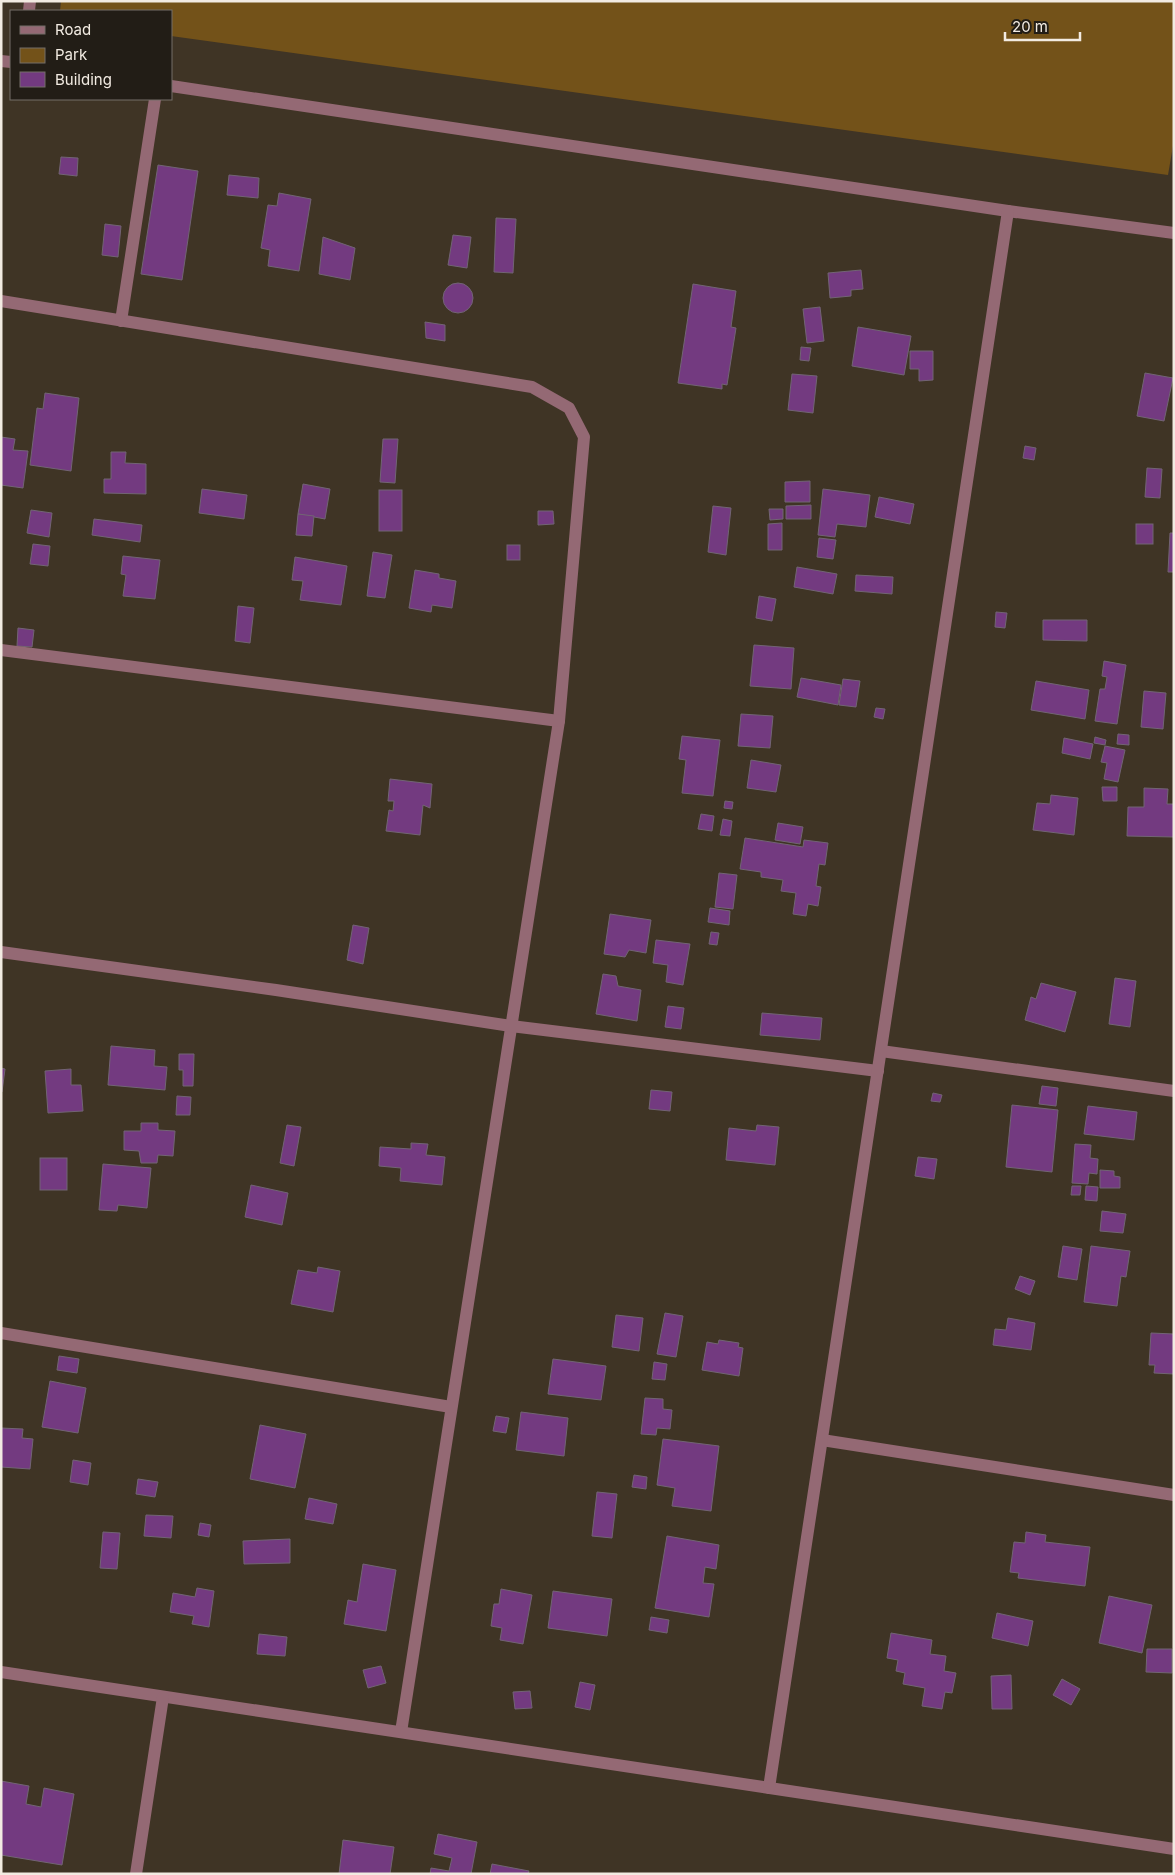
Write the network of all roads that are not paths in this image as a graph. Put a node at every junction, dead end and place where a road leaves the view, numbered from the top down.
1 (172, 86) edge
2 (155, 100) edge
3 (1008, 211) junction
4 (1174, 233) edge
5 (1, 301) edge
6 (121, 320) junction
7 (1, 650) edge
8 (559, 721) junction
9 (1, 952) edge
10 (510, 1026) junction
11 (880, 1051) junction
12 (878, 1072) junction
13 (1174, 1091) edge
14 (1, 1333) edge
15 (451, 1407) junction
16 (822, 1440) junction
17 (1174, 1494) edge
18 (1, 1672) edge
19 (163, 1697) junction
20 (401, 1732) junction
21 (769, 1788) junction
22 (1174, 1849) edge
23 (136, 1874) edge

1 - 3 street
2 - 6 street
3 - 4 street
3 - 11 street
5 - 6 street
6 - 8 street
7 - 8 street
8 - 10 street
9 - 10 street
10 - 12 street
10 - 15 street
11 - 12 street
11 - 13 street
12 - 16 street
14 - 15 street
15 - 20 street
16 - 17 street
16 - 21 street
18 - 19 street
19 - 20 street
19 - 23 street
20 - 21 street
21 - 22 street

